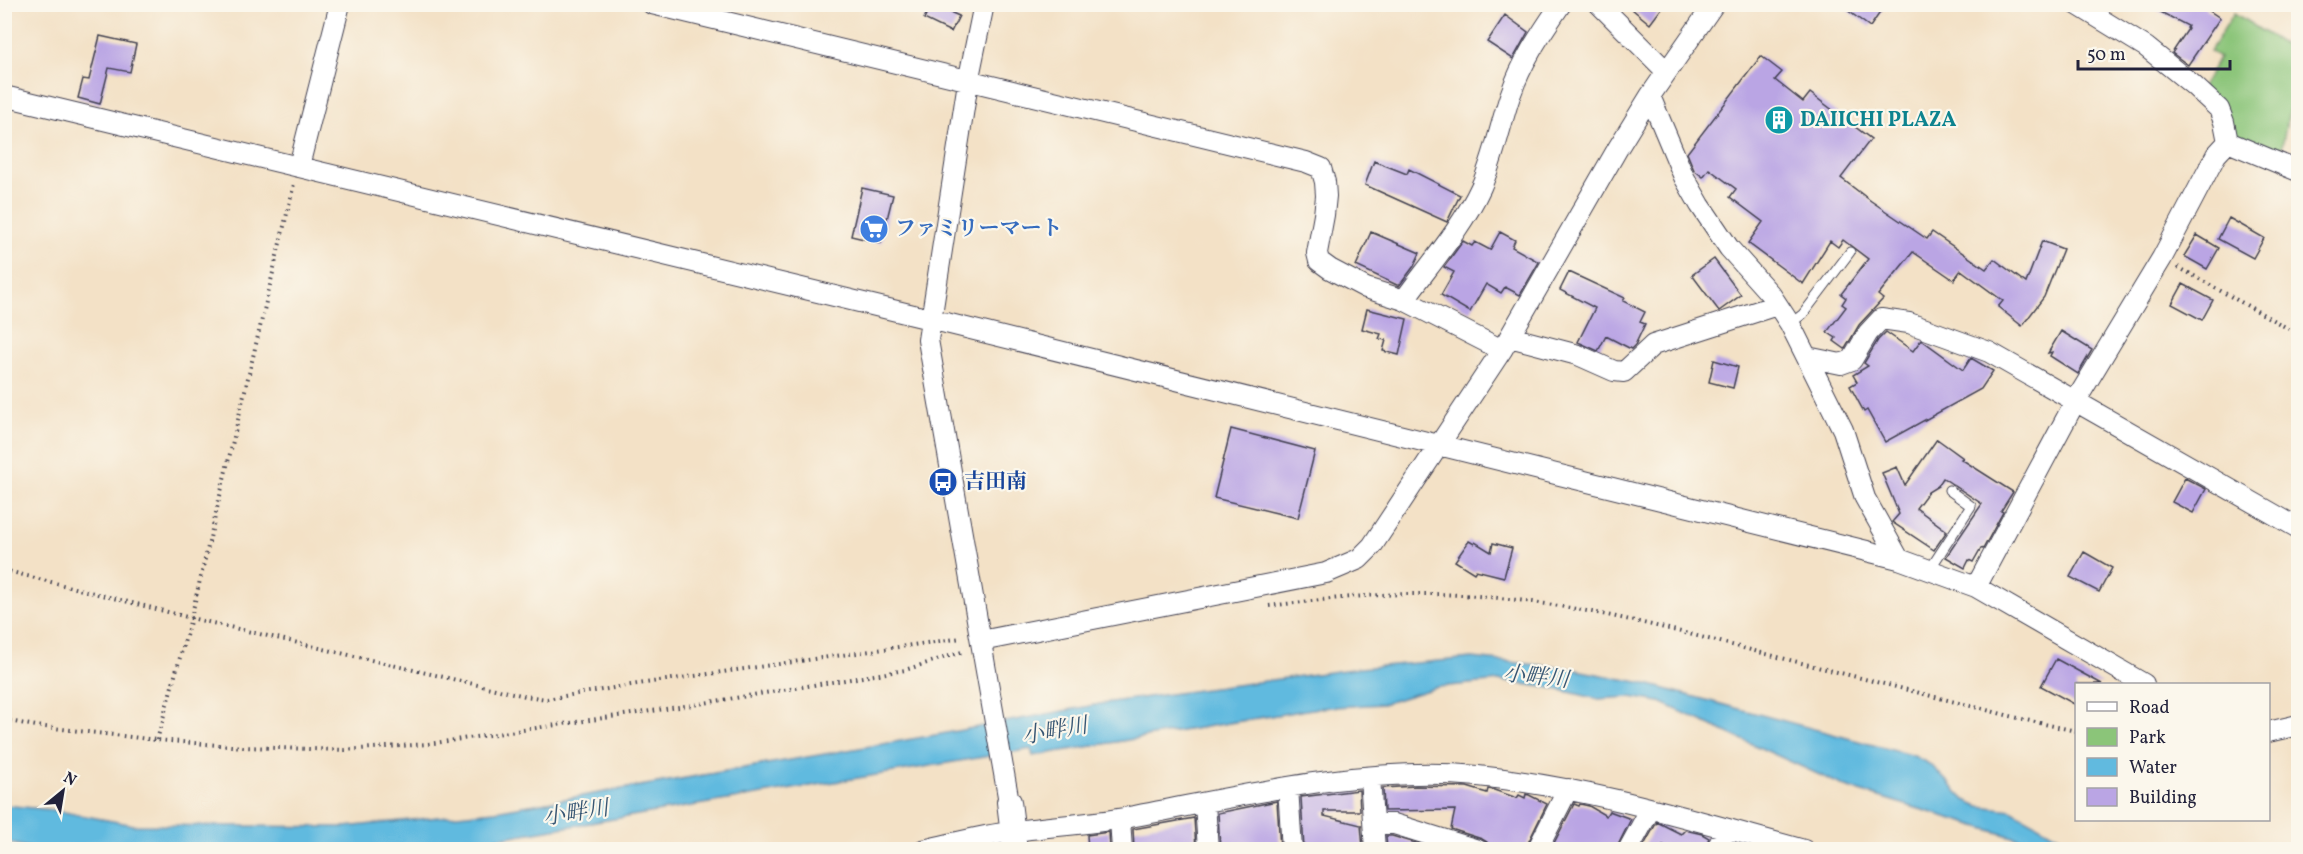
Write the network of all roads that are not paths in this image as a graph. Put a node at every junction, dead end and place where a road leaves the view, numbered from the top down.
1 (340, 4) edge
2 (652, 4) edge
3 (984, 4) edge
4 (1561, 4) edge
5 (1599, 4) edge
6 (1714, 4) edge
7 (2076, 4) edge
8 (1666, 71) junction
9 (968, 82) junction
10 (4, 96) edge
11 (1650, 96) junction
12 (2228, 142) junction
13 (299, 166) junction
14 (2298, 171) edge
15 (1850, 252) dead end
16 (1404, 300) junction
17 (1777, 305) junction
18 (930, 319) junction
19 (1790, 324) junction
20 (1506, 343) junction
21 (1807, 357) junction
22 (2075, 402) junction
23 (1440, 446) junction
24 (1949, 490) dead end
25 (2298, 528) edge
26 (1899, 559) junction
27 (1930, 569) junction
28 (1976, 587) junction
29 (982, 643) junction
30 (2142, 683) edge
31 (2298, 725) edge
32 (2270, 732) edge
33 (1370, 777) junction
34 (1288, 787) junction
35 (1568, 789) junction
36 (1009, 802) joint
37 (1205, 803) junction
38 (1650, 810) junction
39 (1120, 819) junction
40 (1375, 824) junction
41 (1726, 829) junction
42 (1014, 840) edge
43 (923, 849) edge
44 (1122, 849) edge
45 (1208, 849) edge
46 (1292, 849) edge
47 (1375, 849) edge
48 (1478, 849) edge
49 (1537, 849) edge
50 (1628, 849) edge
51 (1716, 849) edge
52 (1804, 849) edge

1 - 13 street
2 - 9 street
3 - 9 street
4 - 16 street
5 - 8 street
6 - 8 street
7 - 12 street
8 - 11 street
9 - 16 street
9 - 18 street
10 - 13 street
11 - 17 street
11 - 20 street
12 - 14 street
12 - 22 street
13 - 18 street
15 - 19 lane
16 - 20 street
17 - 19 street
17 - 20 street
18 - 23 street
18 - 29 street
19 - 21 street
20 - 23 street
21 - 22 street
21 - 26 street
22 - 25 street
22 - 28 street
23 - 26 street
23 - 29 street
24 - 27 lane
26 - 27 street
27 - 28 street
28 - 30 street
29 - 36 street
31 - 32 street
33 - 34 street
33 - 35 street
33 - 40 street
34 - 37 street
34 - 46 street
35 - 38 street
35 - 49 street
36 - 42 street
37 - 39 street
37 - 45 street
38 - 41 street
38 - 50 street
39 - 42 street
39 - 44 street
40 - 47 street
40 - 48 street
41 - 51 street
41 - 52 street
42 - 43 street

